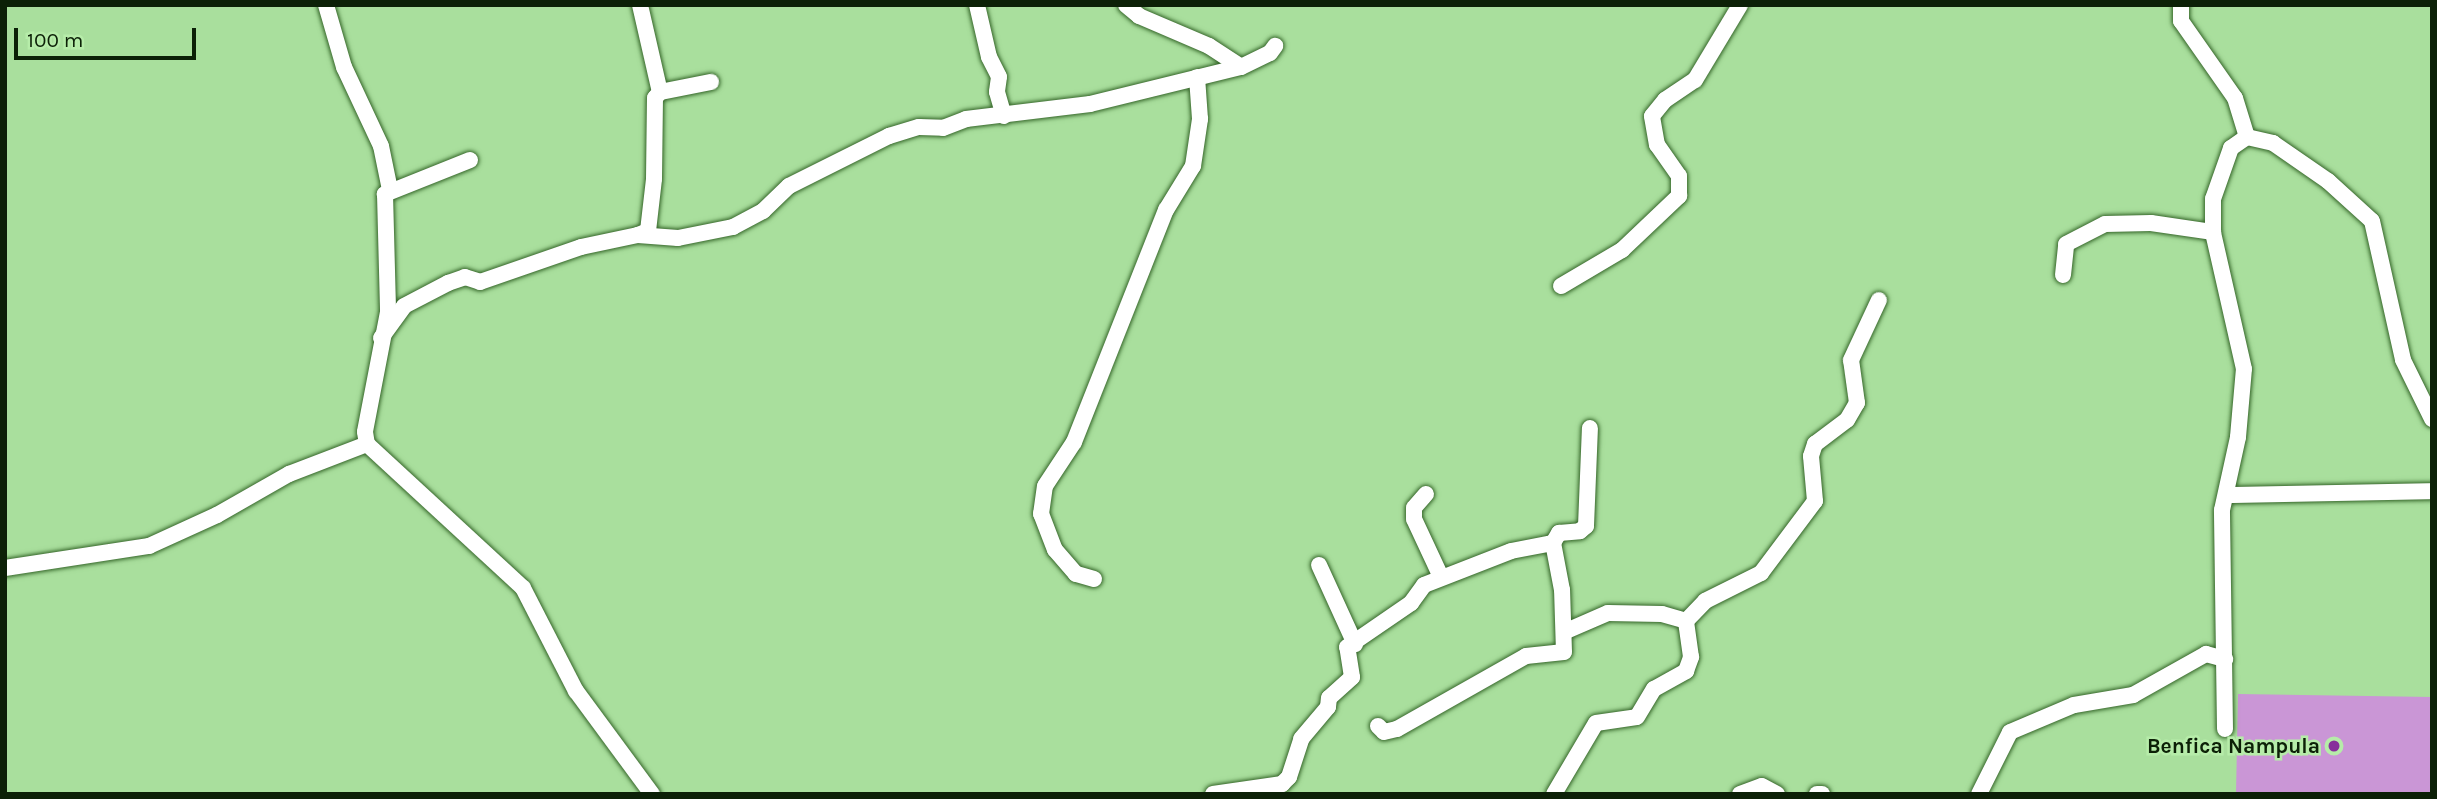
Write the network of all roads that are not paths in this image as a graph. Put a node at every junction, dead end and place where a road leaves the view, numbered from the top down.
1 (326, 5) edge
2 (640, 5) edge
3 (977, 5) edge
4 (1126, 5) edge
5 (1740, 5) edge
6 (2181, 5) edge
7 (1275, 46) dead end
8 (1241, 67) junction
9 (1197, 77) junction
10 (711, 82) dead end
11 (660, 92) junction
12 (1004, 117) junction
13 (2247, 137) junction
14 (470, 160) dead end
15 (390, 190) junction
16 (2213, 232) junction
17 (638, 235) junction
18 (2063, 275) dead end
19 (1561, 286) dead end
20 (1879, 300) dead end
21 (381, 338) junction
22 (2432, 419) edge
23 (1590, 428) dead end
24 (367, 444) junction
25 (2432, 491) edge
26 (1426, 494) dead end
27 (2228, 495) junction
28 (1553, 543) junction
29 (1320, 565) dead end
30 (5, 568) edge
31 (1441, 577) junction
32 (1094, 579) dead end
33 (1686, 621) junction
34 (1563, 632) junction
35 (1355, 644) junction
36 (2225, 659) junction
37 (1378, 726) dead end
38 (2225, 729) dead end
39 (1560, 792) edge
40 (652, 794) edge
41 (1213, 794) edge
42 (1740, 794) edge
43 (1777, 794) edge
44 (1979, 794) edge

1 - 15 street
2 - 11 street
3 - 12 street
4 - 8 street
5 - 19 street
6 - 13 street
7 - 8 street
8 - 9 street
9 - 12 street
9 - 32 street
10 - 11 street
11 - 17 street
12 - 17 street
13 - 16 street
13 - 22 street
14 - 15 street
15 - 21 street
16 - 18 street
16 - 27 street
17 - 21 street
20 - 33 street
21 - 24 street
23 - 28 street
24 - 30 street
24 - 40 street
25 - 27 street
26 - 31 street
27 - 36 street
28 - 31 street
28 - 34 street
29 - 35 street
31 - 35 street
33 - 34 street
33 - 39 street
34 - 37 street
35 - 41 street
36 - 38 street
36 - 44 street
42 - 43 street

